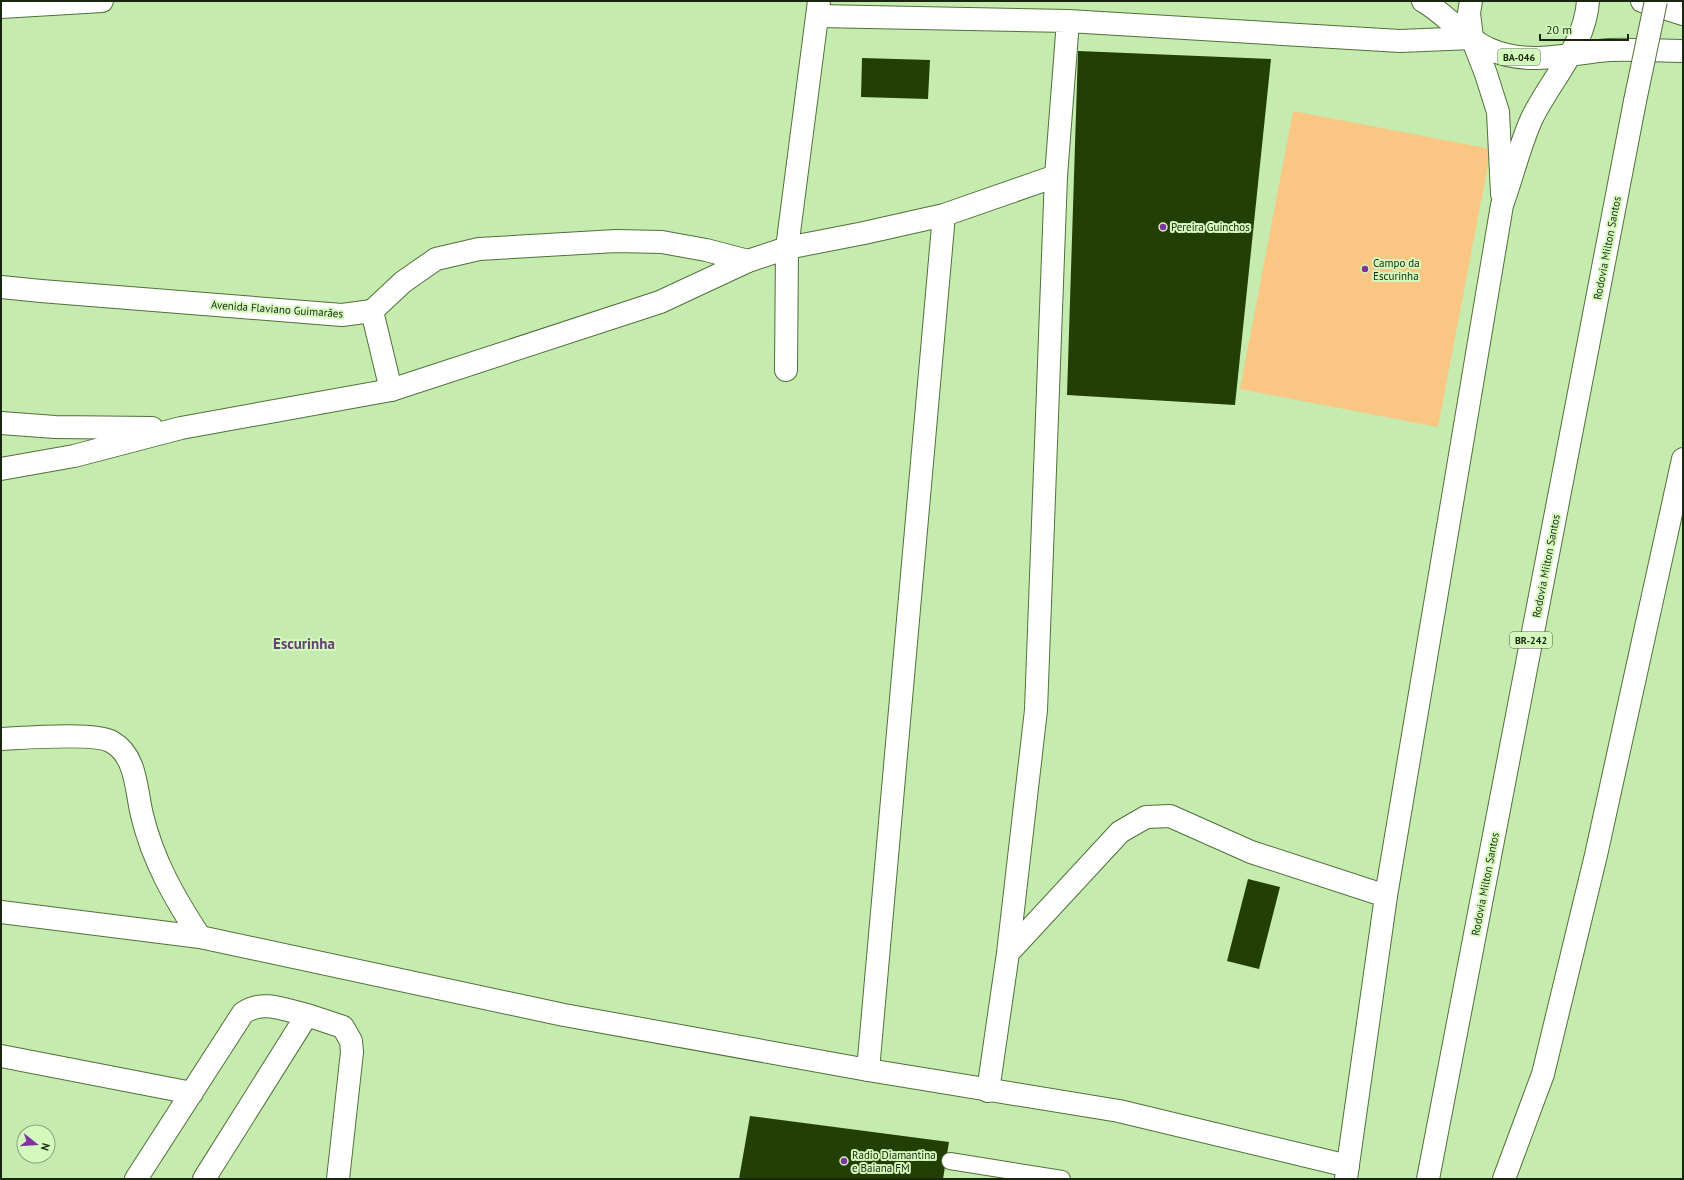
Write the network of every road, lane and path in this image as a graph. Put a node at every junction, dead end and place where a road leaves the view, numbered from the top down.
1 (102, 1) edge
2 (1423, 1) edge
3 (1471, 1) edge
4 (1588, 1) edge
5 (1642, 1) edge
6 (1656, 1) edge
7 (1, 7) edge
8 (819, 8) edge
9 (1683, 14) edge
10 (1068, 21) junction
11 (1472, 38) junction
12 (1683, 51) edge
13 (1570, 55) junction
14 (1056, 176) junction
15 (1502, 205) junction
16 (944, 215) junction
17 (787, 248) junction
18 (748, 261) junction
19 (1, 287) edge
20 (372, 311) junction
21 (786, 370) dead end
22 (391, 390) junction
23 (1, 423) edge
24 (181, 428) junction
25 (1683, 459) edge
26 (1, 469) edge
27 (1, 739) edge
28 (1386, 896) junction
29 (1, 912) edge
30 (200, 937) junction
31 (1008, 953) junction
32 (307, 1015) junction
33 (1, 1056) edge
34 (868, 1070) junction
35 (988, 1091) junction
36 (192, 1092) junction
37 (950, 1161) dead end
38 (1347, 1173) edge
39 (136, 1179) edge
40 (204, 1179) edge
41 (338, 1179) edge
42 (1062, 1179) edge
43 (1428, 1179) edge
44 (1504, 1179) edge

1 - 7 main road
2 - 11 main road, BA-046
3 - 11 main road
4 - 13 main road
5 - 9 main road
6 - 43 main road, Rodovia Milton Santos / BR-242, bridge
8 - 10 main road
8 - 17 main road
10 - 11 main road
10 - 14 main road
11 - 13 main road, BA-046
11 - 15 main road
12 - 13 main road, BA-046
13 - 15 main road
14 - 16 main road
14 - 31 main road
15 - 28 main road
16 - 17 main road
16 - 34 main road
17 - 18 main road
17 - 21 main road
18 - 20 main road
18 - 22 main road
19 - 20 main road, Avenida Flaviano Guimarães
20 - 22 main road
22 - 24 main road
23 - 24 main road
24 - 26 main road
25 - 44 main road
27 - 30 main road
28 - 31 main road
28 - 38 main road
29 - 30 main road
30 - 34 main road
31 - 35 main road
32 - 36 main road
32 - 40 main road
32 - 41 main road
33 - 36 main road
34 - 35 main road
35 - 38 main road
36 - 39 main road
37 - 42 lane

